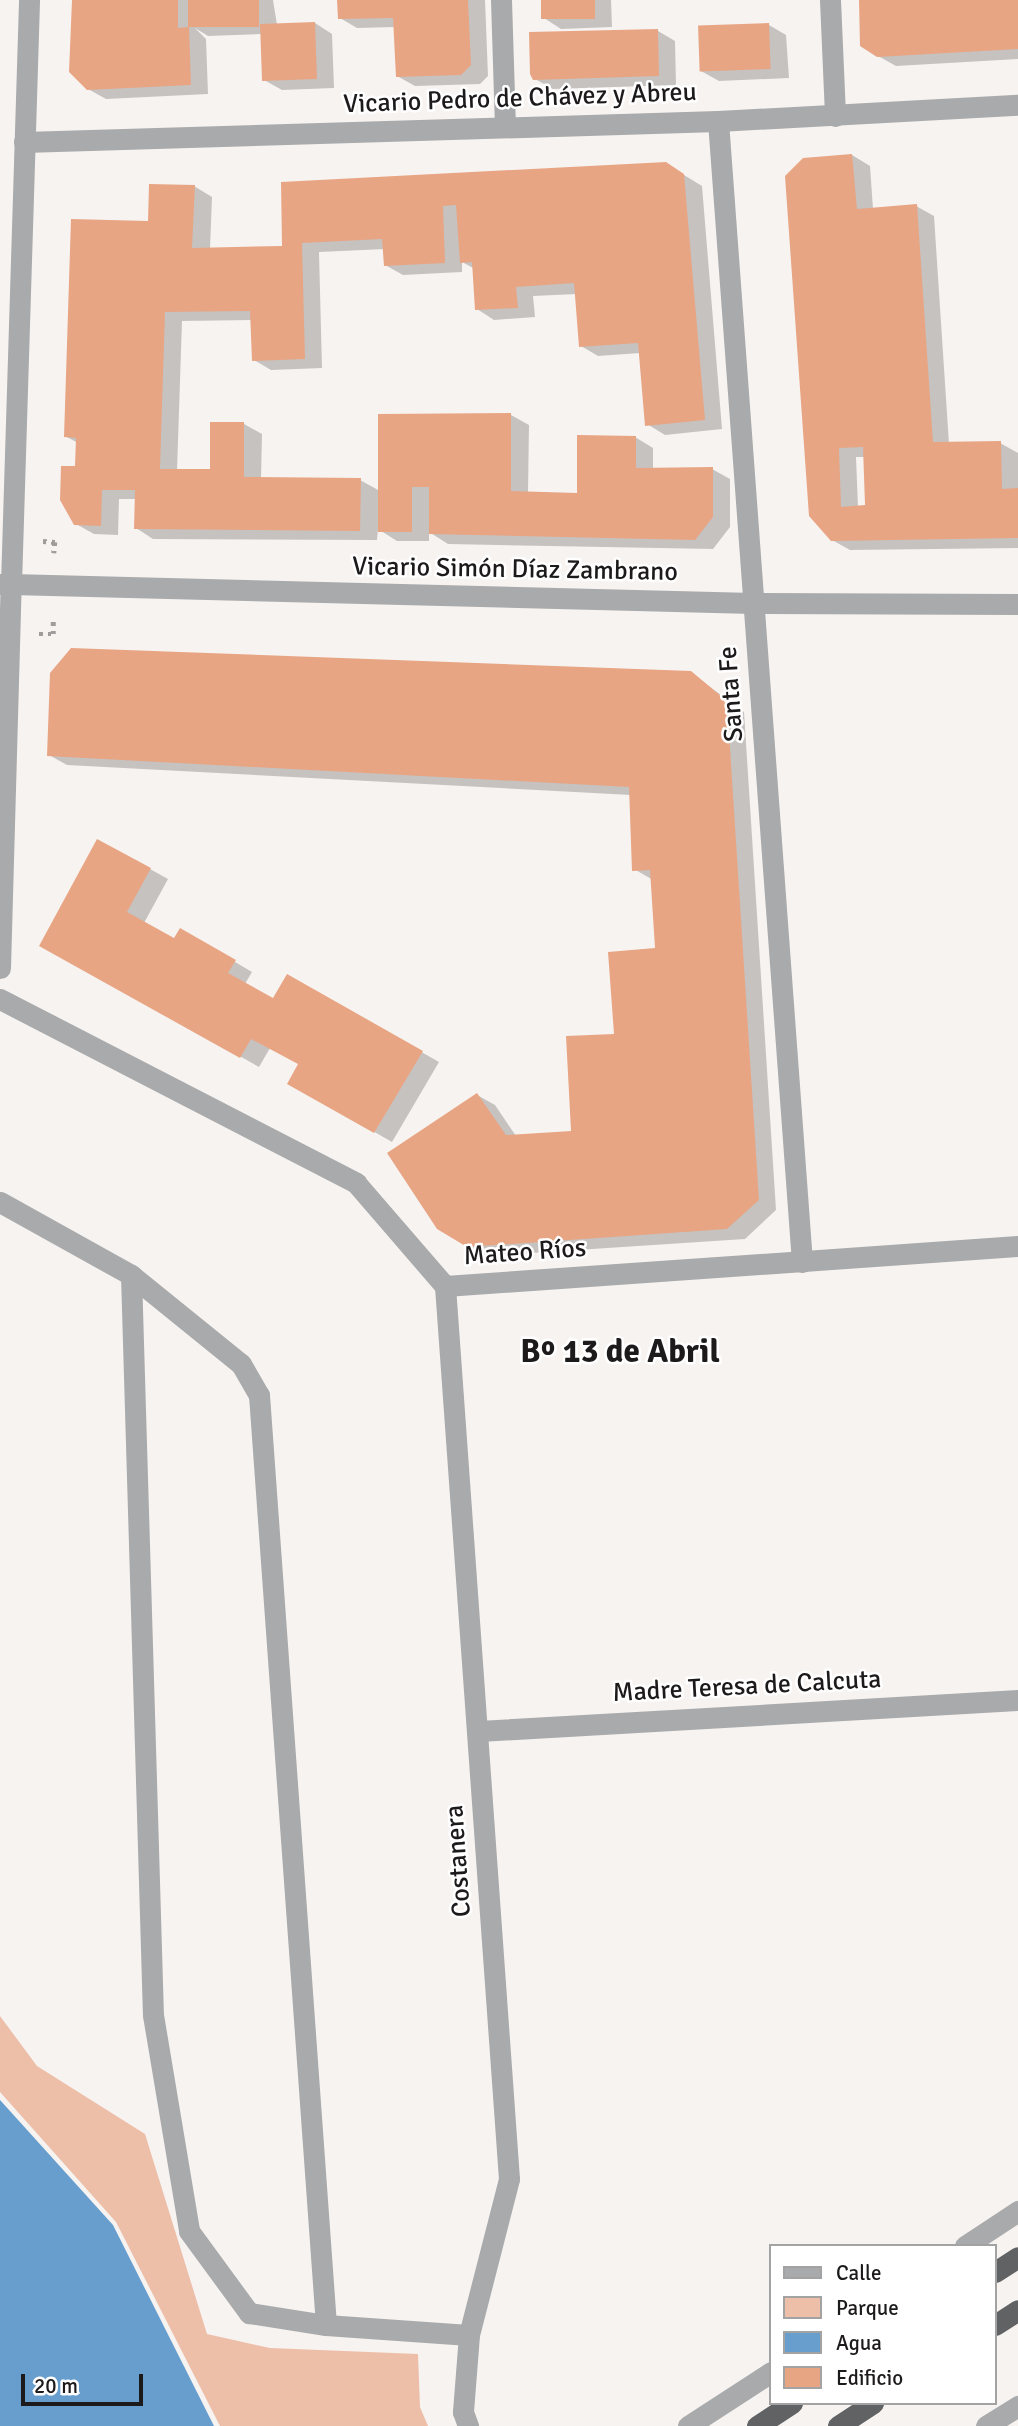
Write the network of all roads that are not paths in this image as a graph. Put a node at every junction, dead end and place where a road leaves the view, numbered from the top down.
1 (29, 0) edge
2 (501, 0) edge
3 (830, 0) edge
4 (1018, 105) edge
5 (835, 116) junction
6 (718, 121) junction
7 (505, 127) junction
8 (24, 142) junction
9 (6, 584) edge
10 (753, 603) junction
11 (1018, 604) edge
12 (0, 968) edge
13 (0, 999) edge
14 (0, 1202) edge
15 (1018, 1246) edge
16 (802, 1262) junction
17 (131, 1275) junction
18 (445, 1286) junction
19 (1018, 1700) edge
20 (478, 1731) junction
21 (1018, 2211) edge
22 (968, 2244) edge
23 (1018, 2257) edge
24 (997, 2271) edge
25 (1018, 2310) edge
26 (997, 2324) edge
27 (326, 2325) junction
28 (468, 2335) junction
29 (769, 2373) edge
30 (789, 2405) edge
31 (870, 2405) edge
32 (1018, 2406) edge
33 (468, 2426) edge
34 (688, 2426) edge
35 (757, 2426) edge
36 (838, 2426) edge
37 (986, 2426) edge

1 - 8 street
2 - 7 street
3 - 5 street
4 - 5 street, Vicario Pedro de Chávez y Abreu
5 - 6 street, Vicario Pedro de Chávez y Abreu
6 - 7 street, Vicario Pedro de Chávez y Abreu
6 - 10 street, Santa Fe
7 - 8 street, Vicario Pedro de Chávez y Abreu
8 - 9 street
9 - 10 street, Vicario Simón Díaz Zambrano
9 - 12 street
10 - 11 street, Vicario Simón Díaz Zambrano
10 - 16 street, Santa Fe
13 - 18 street, Mateo Ríos
14 - 17 street
15 - 16 street, Mateo Ríos
16 - 18 street, Mateo Ríos
17 - 27 street
17 - 27 street
18 - 20 street, Costanera
19 - 20 street, Madre Teresa de Calcuta
20 - 28 street, Costanera
21 - 22 street
23 - 24 highway
25 - 26 highway
27 - 28 street
28 - 33 street, Costanera
29 - 34 street
30 - 35 highway
31 - 36 highway
32 - 37 street

